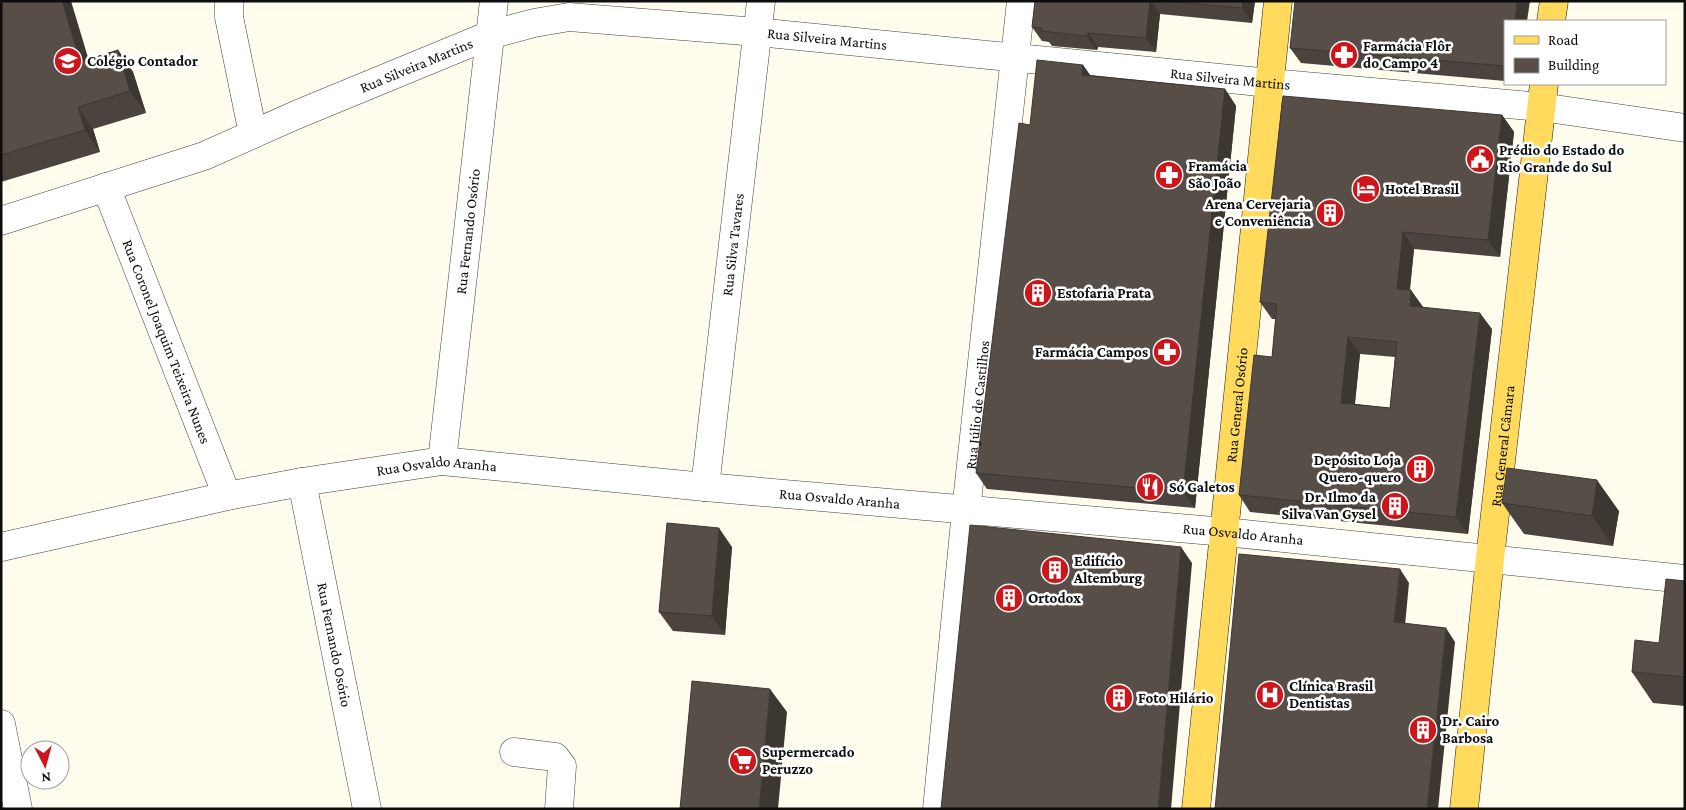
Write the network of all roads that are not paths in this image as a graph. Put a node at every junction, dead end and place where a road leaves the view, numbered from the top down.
1 (228, 1) edge
2 (494, 1) edge
3 (761, 1) edge
4 (1021, 1) edge
5 (1278, 1) edge
6 (1554, 1) edge
7 (1551, 20) edge
8 (757, 32) junction
9 (490, 36) junction
10 (1016, 58) junction
11 (1270, 83) junction
12 (1542, 96) edge
13 (1685, 128) edge
14 (253, 134) junction
15 (106, 187) junction
16 (1, 221) edge
17 (442, 461) junction
18 (302, 482) junction
19 (705, 487) junction
20 (227, 496) junction
21 (966, 510) junction
22 (1225, 532) junction
23 (1, 547) edge
24 (1490, 558) junction
25 (1685, 579) edge
26 (1, 724) edge
27 (514, 752) dead end
28 (18, 809) edge
29 (367, 809) edge
30 (558, 809) edge
31 (936, 809) edge
32 (1196, 809) edge
33 (1464, 809) edge

1 - 14 street
2 - 9 street, Rua Fernando Osório
3 - 8 street, Rua Silva Tavares
4 - 10 street, Rua Júlio de Castilhos
5 - 11 main road, Rua General Osório
6 - 7 main road
8 - 9 street, Rua Silveira Martins
8 - 10 street, Rua Silveira Martins
8 - 19 street, Rua Silva Tavares
9 - 14 street, Rua Silveira Martins
9 - 17 street, Rua Fernando Osório
10 - 11 street, Rua Silveira Martins
10 - 21 street, Rua Júlio de Castilhos
11 - 12 street, Rua Silveira Martins
11 - 22 main road, Rua General Osório
12 - 13 street, Rua Silveira Martins
12 - 24 main road, Rua General Câmara
14 - 15 street, Rua Silveira Martins
15 - 16 street, Rua Silveira Martins
15 - 20 street, Rua Coronel Joaquim Teixeira Nunes
17 - 18 street, Rua Osvaldo Aranha
17 - 19 street, Rua Osvaldo Aranha
18 - 20 street, Rua Osvaldo Aranha
18 - 29 street, Rua Fernando Osório
19 - 21 street, Rua Osvaldo Aranha
20 - 23 street, Rua Osvaldo Aranha
21 - 22 street, Rua Osvaldo Aranha
21 - 31 street, Rua Júlio de Castilhos
22 - 24 street, Rua Osvaldo Aranha
22 - 32 main road, Rua General Osório
24 - 25 street, Rua Osvaldo Aranha
24 - 33 main road, Rua General Câmara
26 - 28 street
27 - 30 street

